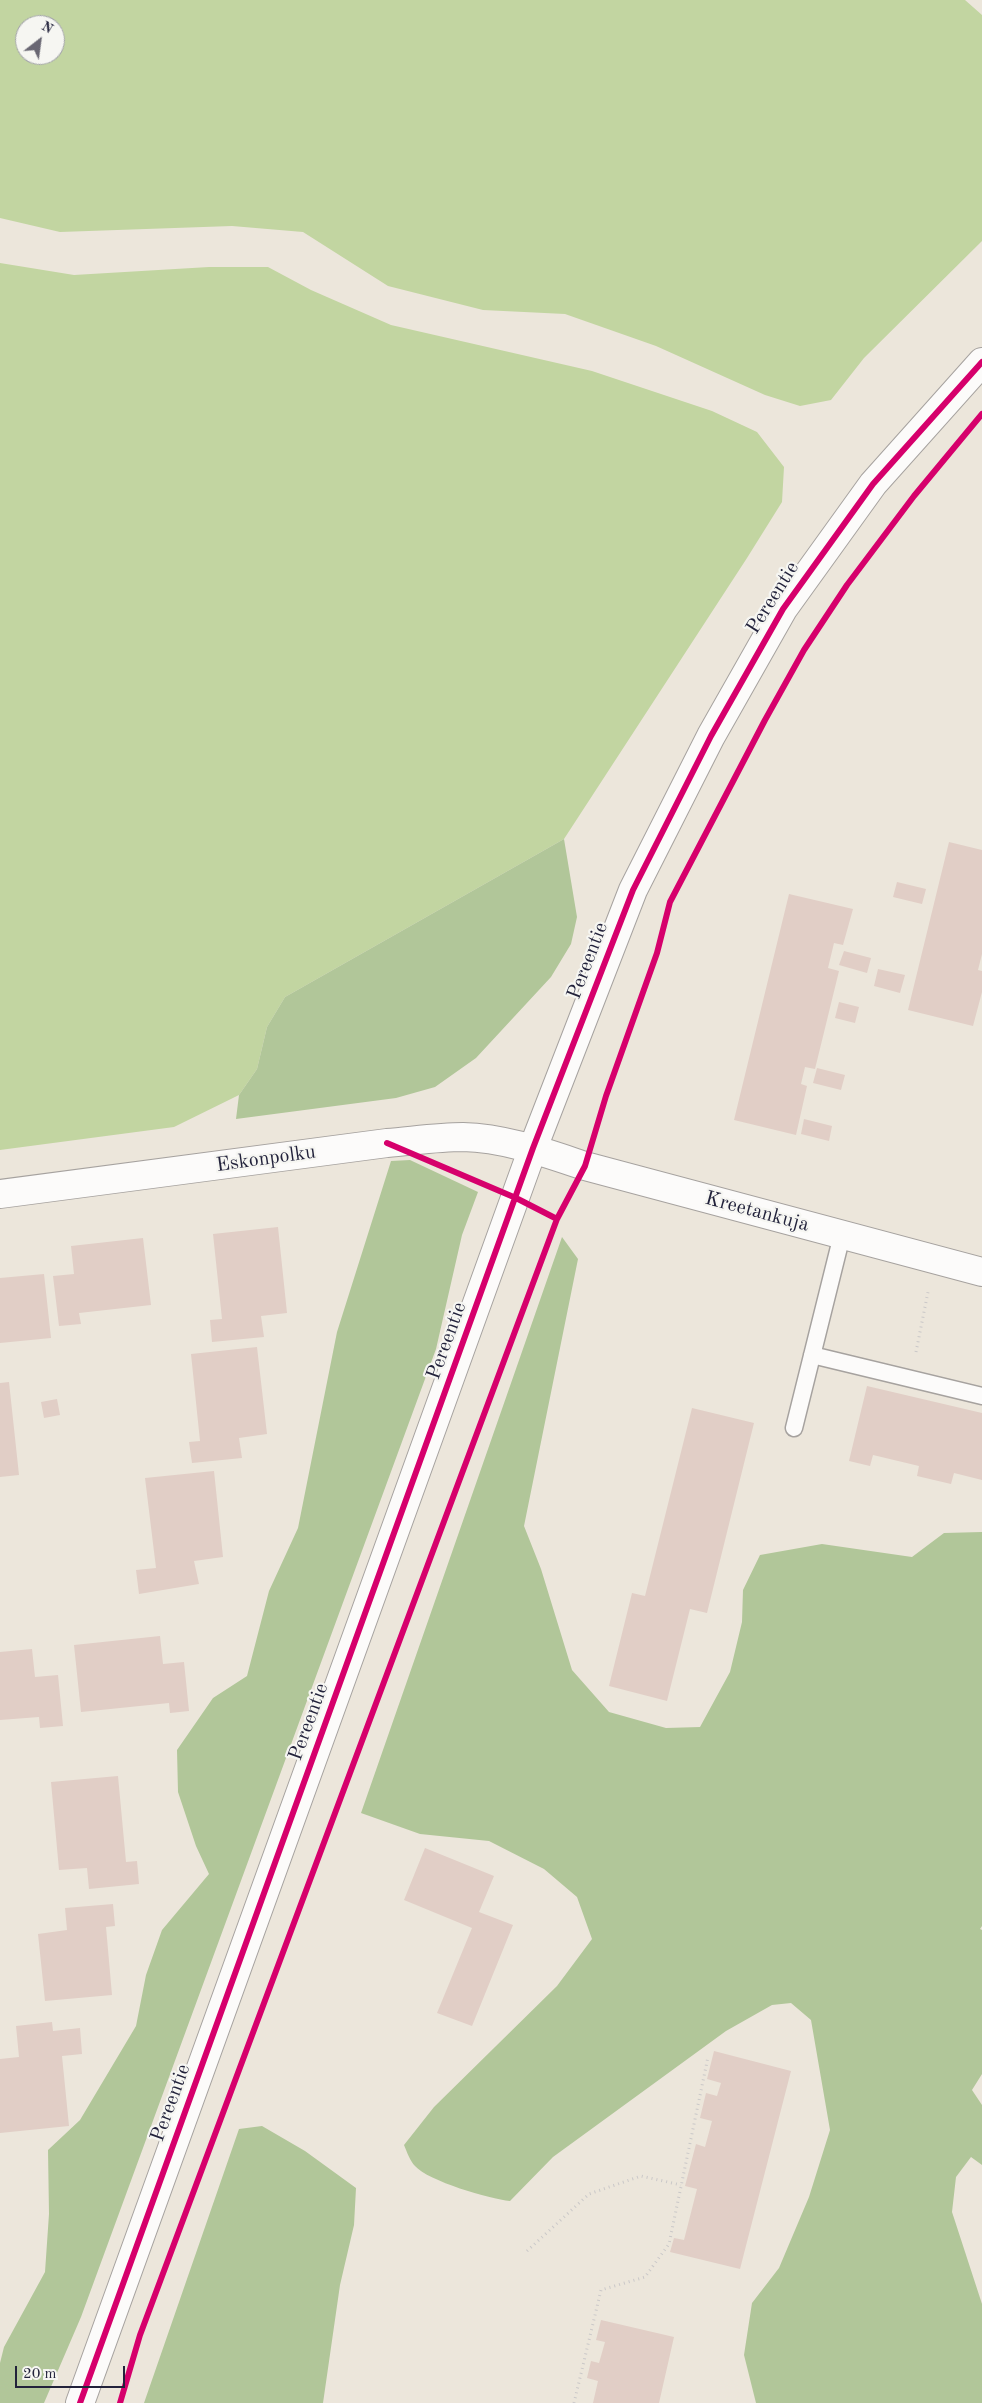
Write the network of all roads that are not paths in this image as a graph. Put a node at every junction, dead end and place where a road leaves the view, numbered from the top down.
1 (982, 362) edge
2 (532, 1148) junction
3 (0, 1194) edge
4 (842, 1235) junction
5 (982, 1272) edge
6 (812, 1355) junction
7 (982, 1396) edge
8 (794, 1428) dead end
9 (80, 2403) edge

1 - 2 street, Pereentie
2 - 3 street, Eskonpolku
2 - 4 street, Kreetankuja
2 - 9 street, Pereentie
4 - 5 street, Kreetankuja
4 - 6 lane
6 - 7 lane
6 - 8 lane

